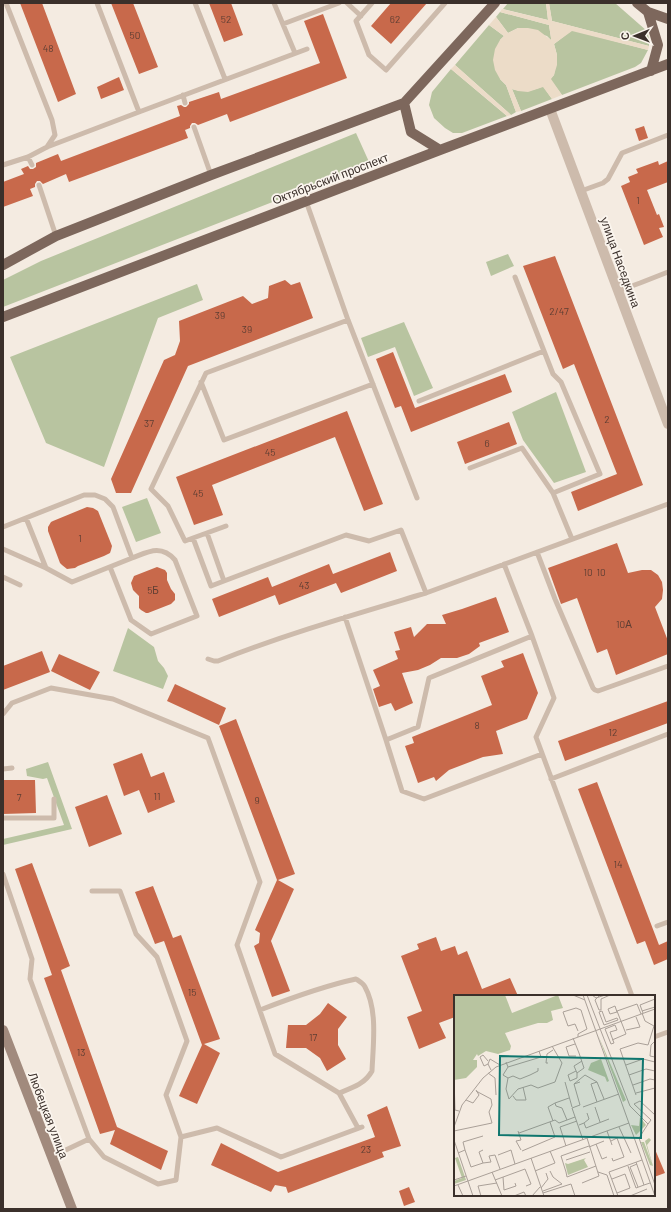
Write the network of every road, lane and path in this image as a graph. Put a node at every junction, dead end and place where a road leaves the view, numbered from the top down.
1 (6, 3) edge
2 (97, 3) edge
3 (195, 3) edge
4 (274, 3) edge
5 (338, 3) edge
6 (347, 3) edge
7 (372, 3) edge
8 (445, 3) edge
9 (495, 3) edge
10 (637, 3) edge
11 (648, 12) junction
12 (361, 16) junction
13 (668, 19) edge
14 (283, 24) junction
15 (307, 49) dead end
16 (295, 53) junction
17 (668, 64) edge
18 (651, 70) junction
19 (225, 79) junction
20 (183, 95) junction
21 (186, 103) dead end
22 (404, 104) junction
23 (550, 109) junction
24 (139, 112) junction
25 (194, 127) dead end
26 (668, 135) edge
27 (47, 147) junction
28 (440, 150) junction
29 (28, 157) junction
30 (3, 165) edge
31 (32, 165) dead end
32 (211, 175) junction
33 (39, 185) dead end
34 (581, 191) junction
35 (306, 201) junction
36 (56, 236) junction
37 (3, 265) edge
38 (668, 272) edge
39 (515, 277) dead end
40 (618, 291) junction
41 (3, 318) edge
42 (348, 320) junction
43 (544, 351) junction
44 (201, 382) junction
45 (373, 384) junction
46 (419, 401) dead end
47 (668, 424) edge
48 (470, 468) dead end
49 (553, 493) junction
50 (417, 498) dead end
51 (668, 504) edge
52 (26, 518) junction
53 (226, 526) dead end
54 (3, 527) edge
55 (207, 533) junction
56 (193, 538) junction
57 (572, 539) junction
58 (3, 549) edge
59 (537, 552) junction
60 (132, 558) junction
61 (504, 564) junction
62 (110, 567) junction
63 (46, 568) junction
64 (3, 576) edge
65 (224, 582) junction
66 (20, 585) dead end
67 (426, 592) junction
68 (345, 617) junction
69 (532, 636) junction
70 (208, 659) dead end
71 (668, 666) edge
72 (3, 714) edge
73 (668, 734) edge
74 (386, 740) junction
75 (542, 754) junction
76 (12, 768) dead end
77 (3, 769) edge
78 (551, 779) junction
79 (54, 799) dead end
80 (3, 818) edge
81 (3, 874) edge
82 (92, 891) dead end
83 (668, 922) edge
84 (657, 926) dead end
85 (632, 995) edge
86 (260, 1010) junction
87 (3, 1030) edge
88 (668, 1032) edge
89 (655, 1037) edge
90 (339, 1093) junction
91 (181, 1137) junction
92 (89, 1139) junction
93 (51, 1157) junction
94 (72, 1209) edge

1 - 27 lane
2 - 24 lane
3 - 19 lane
4 - 14 lane
5 - 14 lane
6 - 12 lane
7 - 12 lane
8 - 12 lane
9 - 22 main road
10 - 11 main road
11 - 13 main road
11 - 18 main road
14 - 16 lane
15 - 16 lane
16 - 19 lane
17 - 18 main road, Октябрьский проспект
18 - 23 main road, Октябрьский проспект
19 - 20 lane
20 - 21 lane
20 - 24 lane
22 - 28 main road
22 - 32 main road
23 - 28 main road, Октябрьский проспект
23 - 34 street, улица Наседкина
24 - 27 lane
25 - 32 lane
26 - 34 lane
27 - 29 lane
28 - 35 main road, Октябрьский проспект
29 - 30 lane
29 - 31 lane
32 - 36 main road
33 - 36 lane
34 - 40 street, улица Наседкина
35 - 41 main road, Октябрьский проспект
35 - 42 lane
36 - 37 main road
38 - 40 lane
39 - 43 lane
40 - 47 street, улица Наседкина
42 - 44 lane
42 - 45 lane
43 - 46 lane
43 - 49 lane
44 - 45 lane
44 - 56 lane
45 - 50 lane
48 - 49 lane
49 - 57 lane
51 - 57 lane
52 - 54 lane
52 - 60 lane
52 - 63 lane
53 - 55 lane
55 - 56 lane
55 - 65 lane
56 - 65 lane
57 - 59 lane
58 - 63 lane
59 - 61 lane
59 - 71 lane
60 - 62 lane
60 - 62 lane
61 - 67 lane
61 - 69 lane
62 - 63 lane
64 - 66 lane
65 - 67 lane
67 - 68 lane
68 - 70 lane
68 - 74 lane
69 - 74 lane
69 - 75 lane
72 - 86 lane
73 - 78 lane
74 - 75 lane
75 - 78 lane
76 - 77 lane
78 - 85 lane
79 - 80 lane
81 - 92 lane
82 - 91 lane
83 - 84 lane
86 - 90 lane
86 - 90 lane
87 - 93 street, Любецкая улица
88 - 89 lane
90 - 91 lane
91 - 92 lane
92 - 93 lane
93 - 94 street, Любецкая улица

